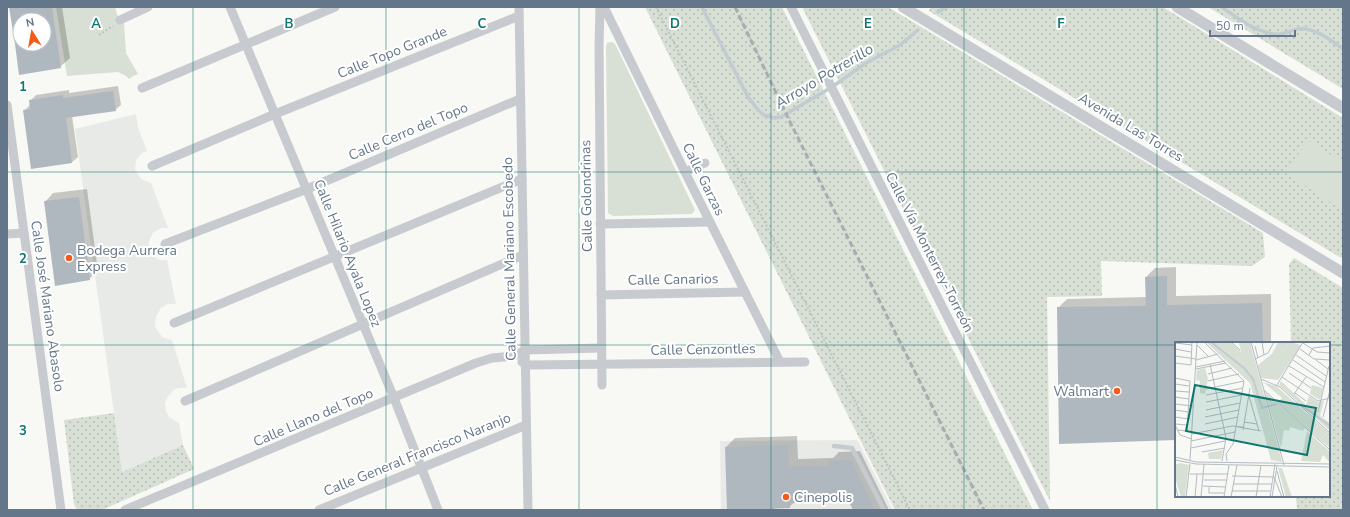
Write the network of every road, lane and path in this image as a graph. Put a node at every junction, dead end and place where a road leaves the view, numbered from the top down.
1 (148, 7) edge
2 (230, 7) edge
3 (335, 7) edge
4 (600, 7) edge
5 (604, 7) edge
6 (656, 7) edge
7 (791, 7) edge
8 (903, 7) edge
9 (1177, 7) edge
10 (519, 12) edge
11 (120, 20) joint
12 (99, 35) dead end
13 (246, 44) junction
14 (142, 88) dead end
15 (520, 99) junction
16 (7, 105) edge
17 (1343, 108) edge
18 (275, 114) junction
19 (705, 163) dead end
20 (152, 166) dead end
21 (685, 172) junction
22 (522, 179) junction
23 (307, 189) junction
24 (710, 222) junction
25 (600, 224) junction
26 (24, 233) junction
27 (7, 234) edge
28 (165, 244) dead end
29 (523, 254) junction
30 (335, 257) junction
31 (1343, 273) edge
32 (745, 292) junction
33 (601, 295) junction
34 (174, 323) dead end
35 (362, 324) junction
36 (601, 348) junction
37 (525, 350) junction
38 (514, 356) junction
39 (780, 362) junction
40 (805, 362) dead end
41 (602, 364) junction
42 (526, 365) junction
43 (602, 385) dead end
44 (394, 398) junction
45 (185, 401) dead end
46 (526, 425) junction
47 (834, 446) dead end
48 (422, 467) junction
49 (61, 510) edge
50 (125, 510) edge
51 (319, 510) edge
52 (438, 510) edge
53 (528, 510) edge
54 (884, 510) edge
55 (910, 510) edge
56 (1045, 510) edge

1 - 11 street
2 - 13 street, Calle Hilario Ayala Lopez
3 - 13 street
4 - 25 street, Calle Golondrinas
5 - 21 street, Calle Garzas
6 - 55 path
7 - 56 street, Calle Vía Monterrey-Torreón
8 - 31 street, Avenida Las Torres
9 - 17 street
10 - 15 street, Calle General Mariano Escobedo
10 - 18 street, Calle Topo Grande
11 - 12 path
13 - 14 street
13 - 18 street, Calle Hilario Ayala Lopez
15 - 22 street, Calle General Mariano Escobedo
15 - 23 street, Calle Cerro del Topo
16 - 26 street, Calle José Mariano Abasolo
18 - 20 street, Calle Topo Grande
18 - 23 street, Calle Hilario Ayala Lopez
19 - 21 street
21 - 24 street, Calle Garzas
22 - 29 street, Calle General Mariano Escobedo
22 - 30 street
23 - 28 street, Calle Cerro del Topo
23 - 30 street, Calle Hilario Ayala Lopez
24 - 25 street
24 - 32 street, Calle Garzas
25 - 33 street, Calle Golondrinas
26 - 27 street
26 - 49 street, Calle José Mariano Abasolo
29 - 35 street
29 - 37 street, Calle General Mariano Escobedo
30 - 34 street
30 - 35 street, Calle Hilario Ayala Lopez
32 - 33 street, Calle Canarios
32 - 39 street, Calle Garzas
33 - 36 street, Calle Golondrinas
35 - 44 street, Calle Hilario Ayala Lopez
35 - 45 street
36 - 37 street
36 - 41 street, Calle Golondrinas
37 - 38 street, Calle Llano del Topo
37 - 42 street, Calle General Mariano Escobedo
38 - 42 street
38 - 44 street, Calle Llano del Topo
39 - 40 street, Calle Cenzontles
39 - 41 street, Calle Cenzontles
41 - 42 street, Calle Cenzontles
41 - 43 street, Calle Golondrinas
42 - 46 street, Calle General Mariano Escobedo
44 - 48 street, Calle Hilario Ayala Lopez
44 - 50 street, Calle Llano del Topo
46 - 48 street, Calle General Francisco Naranjo
46 - 53 street, Calle General Mariano Escobedo
47 - 54 lane
48 - 51 street, Calle General Francisco Naranjo
48 - 52 street, Calle Hilario Ayala Lopez

